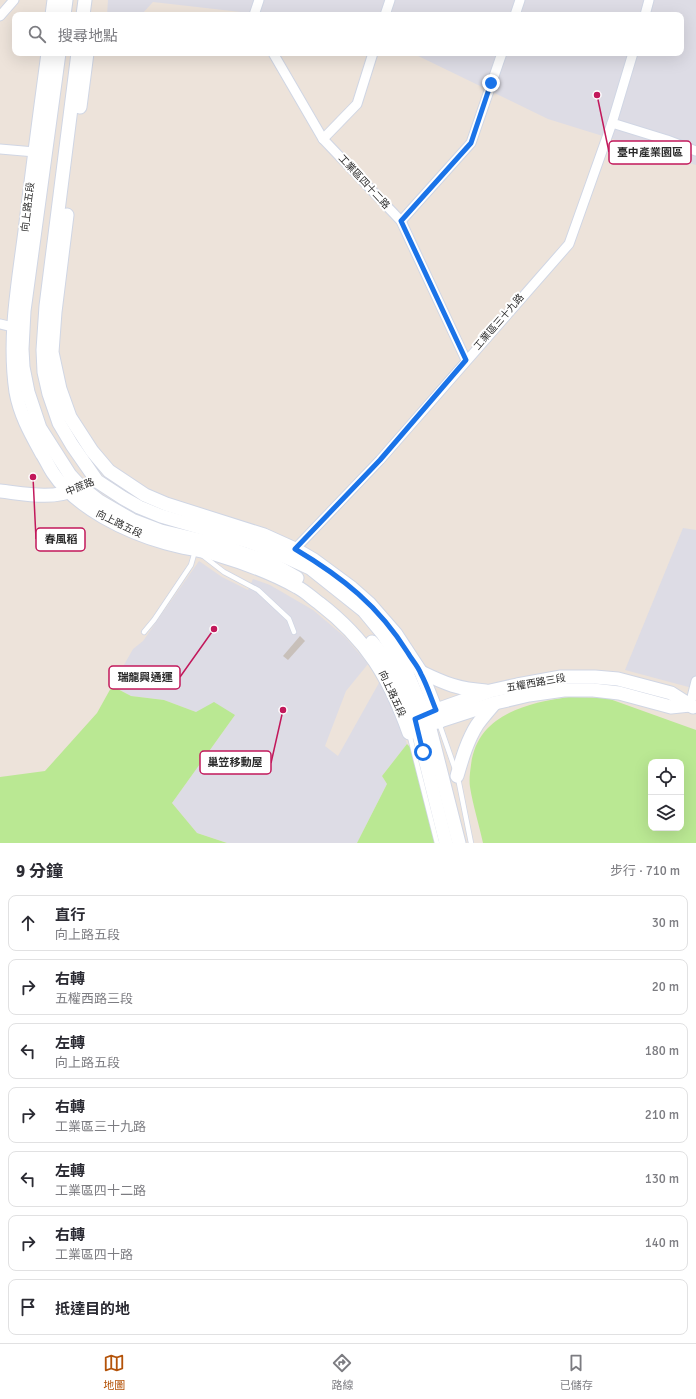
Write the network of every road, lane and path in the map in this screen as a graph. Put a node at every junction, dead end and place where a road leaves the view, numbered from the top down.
1 (14, 0) edge
2 (54, 0) edge
3 (66, 0) edge
4 (85, 0) edge
5 (93, 0) edge
6 (259, 0) edge
7 (390, 0) edge
8 (520, 0) edge
9 (649, 0) edge
10 (52, 12) edge
11 (64, 12) edge
12 (83, 12) edge
13 (92, 12) edge
14 (255, 12) edge
15 (386, 12) edge
16 (516, 12) edge
17 (646, 12) edge
18 (0, 16) edge
19 (48, 56) edge
20 (59, 56) edge
21 (78, 56) edge
22 (87, 56) edge
23 (275, 56) edge
24 (372, 56) edge
25 (501, 56) edge
26 (632, 56) edge
27 (612, 123) junction
28 (323, 139) junction
29 (0, 149) edge
30 (696, 151) edge
31 (35, 152) junction
32 (401, 221) junction
33 (0, 324) edge
34 (13, 327) junction
35 (466, 360) junction
36 (109, 471) junction
37 (54, 475) junction
38 (96, 481) junction
39 (76, 490) junction
40 (0, 491) edge
41 (44, 495) junction
42 (295, 549) junction
43 (196, 550) junction
44 (144, 632) dead end
45 (294, 632) dead end
46 (421, 672) junction
47 (696, 681) edge
48 (492, 697) junction
49 (693, 707) edge
50 (422, 722) junction
51 (457, 776) junction
52 (437, 843) edge
53 (446, 843) edge
54 (459, 843) edge
55 (471, 843) edge

1 - 18 street
2 - 10 main road
3 - 11 main road
4 - 12 main road
5 - 13 main road
6 - 14 street
7 - 15 street
8 - 16 street
9 - 17 street
19 - 31 main road, 向上路五段
20 - 39 main road, 向上路五段
21 - 38 main road, 向上路五段
22 - 36 main road, 向上路五段
23 - 28 street, 工業區四十二路
24 - 28 street
25 - 32 street
26 - 27 street, 工業區三十九路
27 - 30 street
27 - 35 street, 工業區三十九路
28 - 32 street, 工業區四十二路
29 - 31 street
31 - 34 main road, 向上路五段
32 - 35 street, 工業區四十二路
33 - 34 street
34 - 37 main road, 向上路五段
35 - 42 street, 工業區三十九路
36 - 38 main road, 中蔗路
36 - 42 main road, 向上路五段
37 - 39 main road, 向上路五段
37 - 41 main road
38 - 39 main road, 中蔗路
38 - 50 main road, 向上路五段
39 - 41 main road, 中蔗路
39 - 43 main road, 向上路五段
39 - 50 main road, 向上路五段
40 - 41 main road, 中蔗路
42 - 46 main road, 向上路五段
43 - 44 lane
43 - 45 lane
43 - 50 main road, 向上路五段
46 - 48 main road
46 - 50 main road, 向上路五段
47 - 49 street
48 - 49 main road, 五權西路三段
48 - 50 main road, 五權西路三段
48 - 51 main road
50 - 51 lane, 向上路五段
50 - 52 lane, 向上路五段
50 - 53 main road, 向上路五段
50 - 54 main road, 向上路五段
51 - 55 lane, 向上路五段

